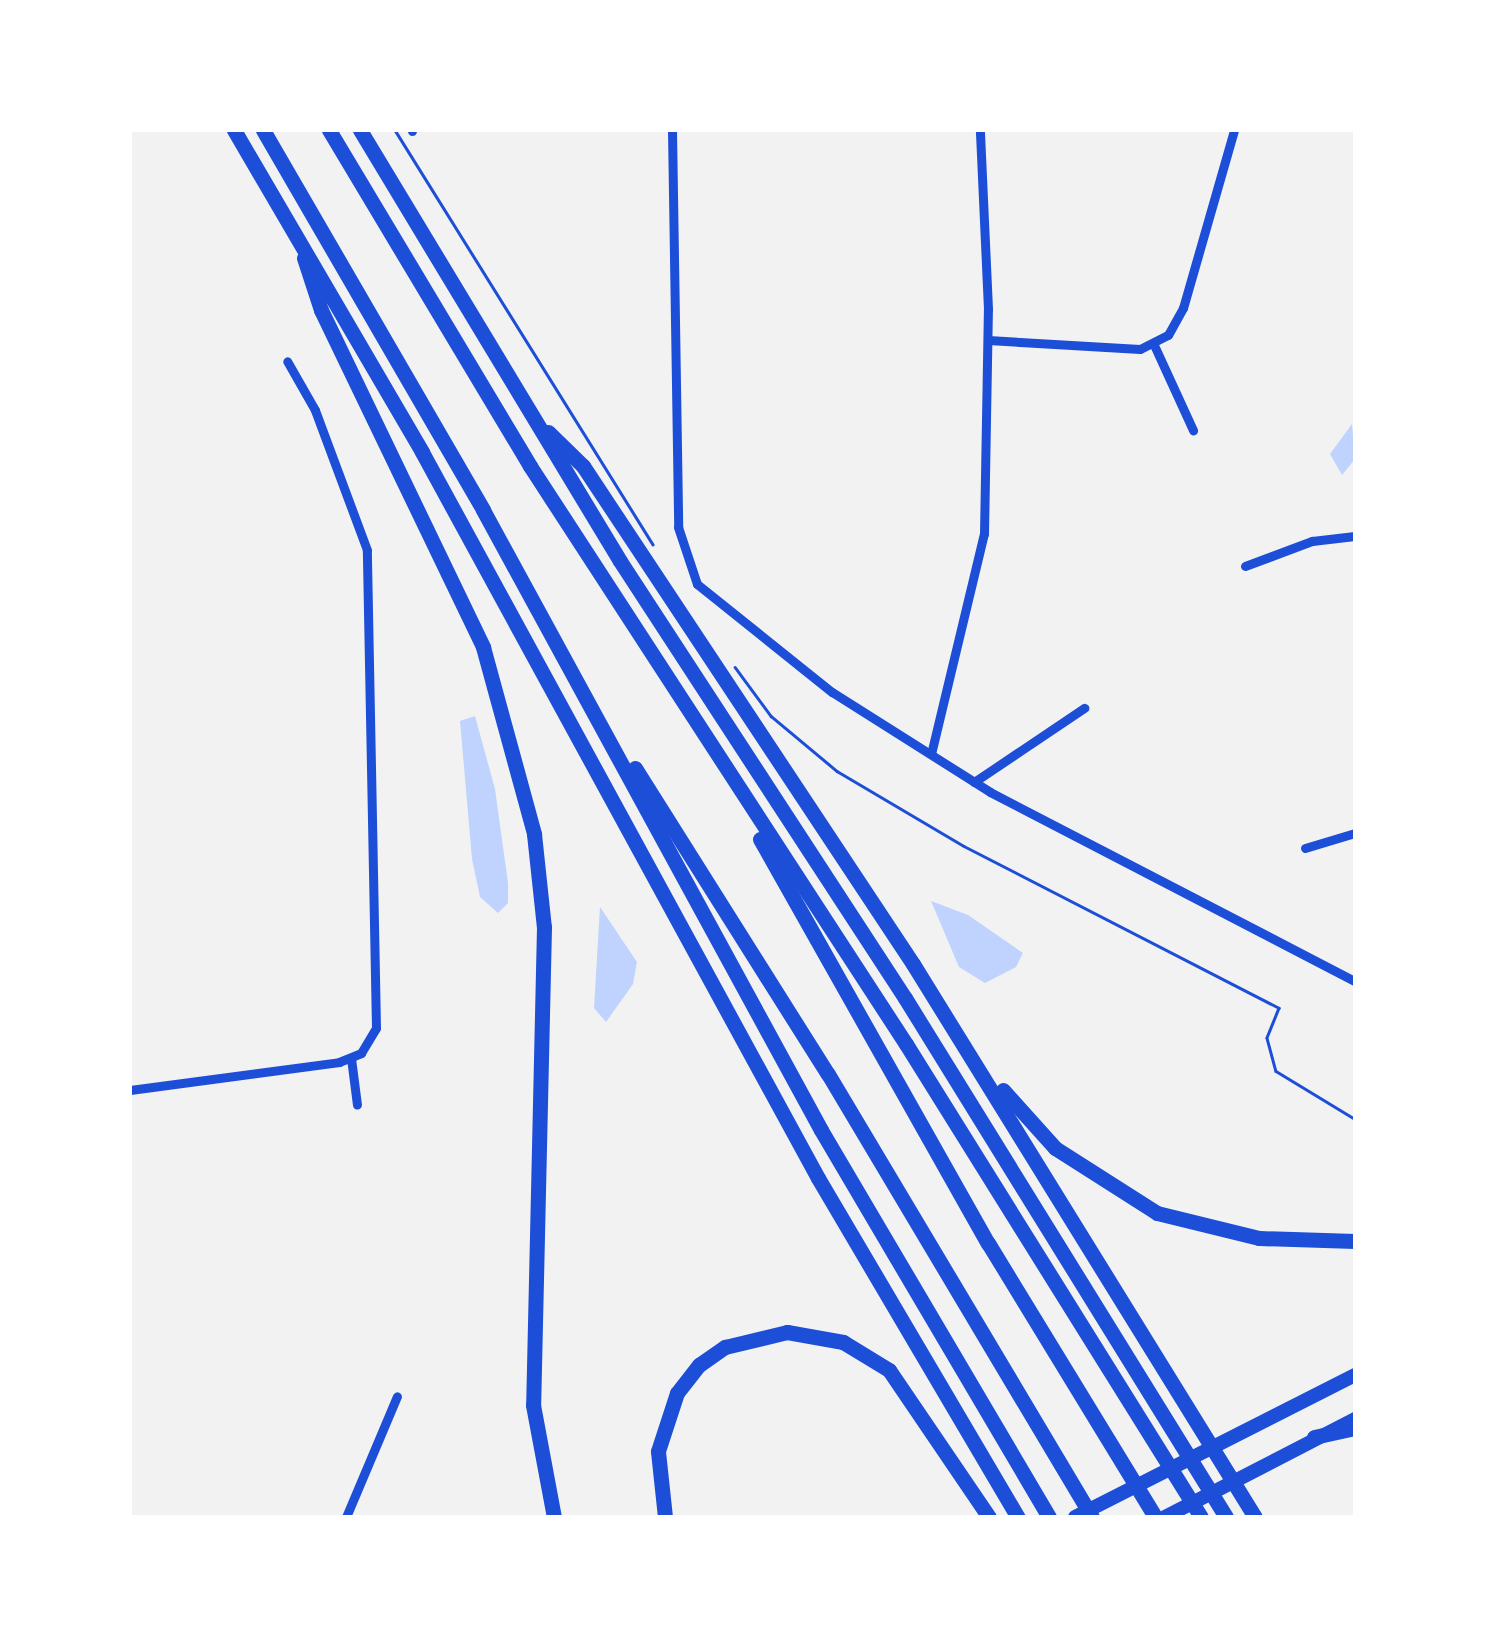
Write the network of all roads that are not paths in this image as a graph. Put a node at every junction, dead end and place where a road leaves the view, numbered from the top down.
1 (234, 130) edge
2 (263, 130) edge
3 (329, 130) edge
4 (360, 130) edge
5 (672, 130) edge
6 (980, 130) edge
7 (1234, 130) edge
8 (293, 226) junction
9 (988, 340) junction
10 (1154, 345) junction
11 (287, 361) dead end
12 (528, 414) junction
13 (1193, 430) dead end
14 (1355, 536) edge
15 (1245, 566) dead end
16 (564, 655) junction
17 (1084, 708) dead end
18 (932, 754) junction
19 (974, 782) junction
20 (744, 803) junction
21 (1355, 833) edge
22 (1305, 848) dead end
23 (913, 964) junction
24 (1355, 982) edge
25 (352, 1058) junction
26 (130, 1090) edge
27 (357, 1105) dead end
28 (1355, 1240) edge
29 (1355, 1374) edge
30 (397, 1396) dead end
31 (1355, 1419) edge
32 (1355, 1428) edge
33 (1314, 1437) junction
34 (1136, 1485) junction
35 (1085, 1515) edge
36 (346, 1517) edge
37 (554, 1517) edge
38 (665, 1517) edge
39 (988, 1517) edge
40 (1018, 1517) edge
41 (1049, 1517) edge
42 (1155, 1517) edge
43 (1165, 1517) edge
44 (1201, 1517) edge
45 (1226, 1517) edge
46 (1255, 1517) edge

1 - 8 highway
2 - 16 highway
3 - 20 highway
4 - 12 highway
5 - 18 street
6 - 9 street
7 - 10 street
8 - 37 highway
8 - 40 highway
9 - 10 street
9 - 18 street
10 - 13 street
11 - 25 street
12 - 23 highway
12 - 45 highway
14 - 15 street
16 - 35 highway
16 - 41 highway
17 - 19 street
18 - 19 street
19 - 24 street
20 - 34 highway
20 - 44 highway
21 - 22 street
23 - 28 highway
23 - 46 highway
25 - 26 street
25 - 27 street
29 - 34 main road
30 - 36 street
31 - 33 main road
32 - 33 highway
33 - 43 main road
34 - 35 main road
34 - 42 highway
38 - 39 highway

